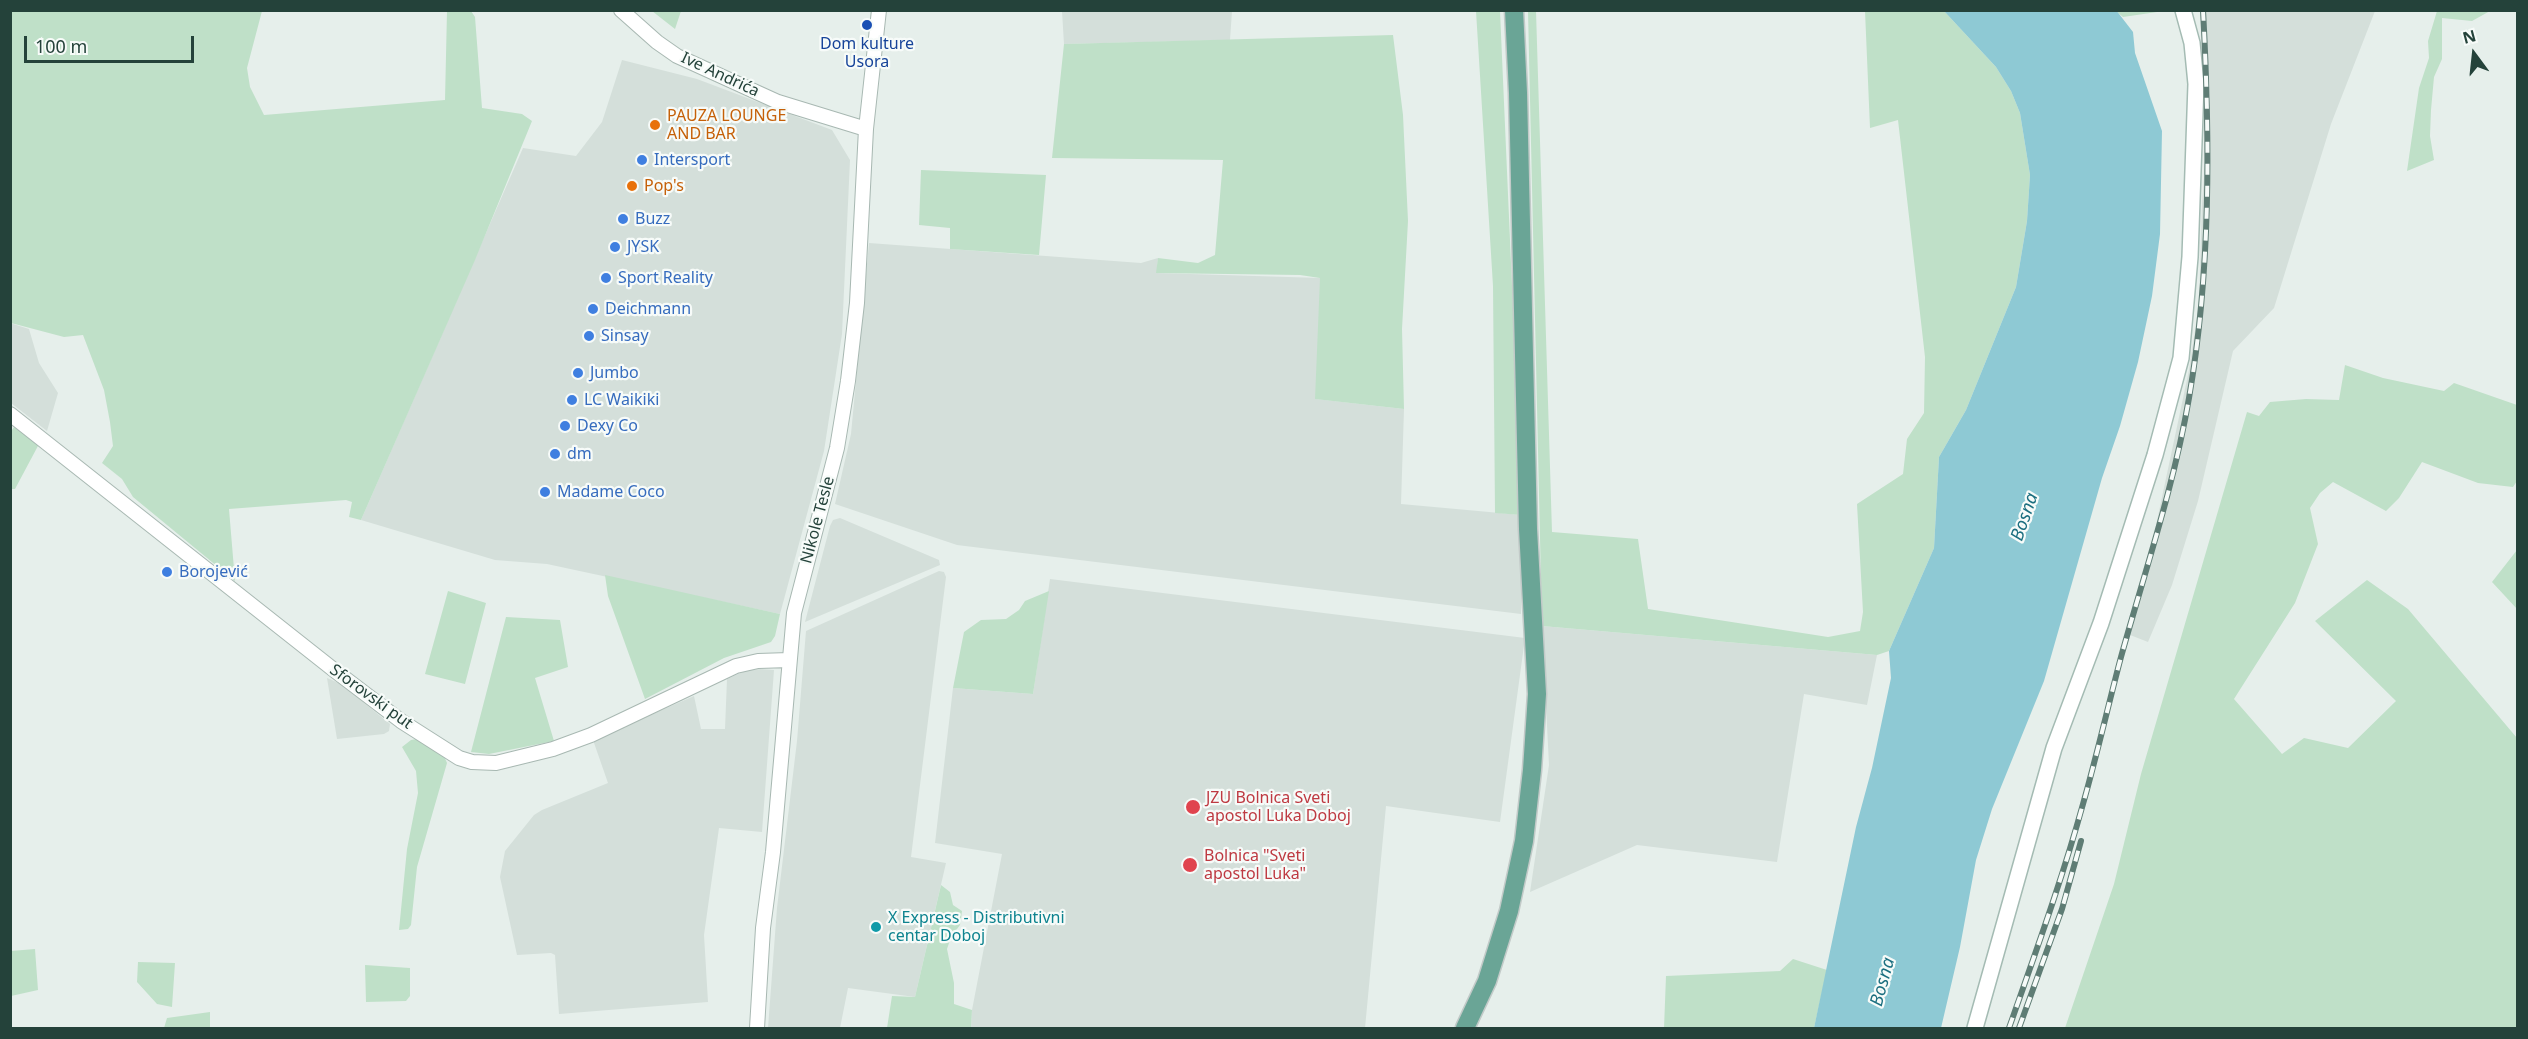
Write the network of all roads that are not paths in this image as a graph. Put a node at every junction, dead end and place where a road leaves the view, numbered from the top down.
1 (621, 10) edge
2 (879, 10) edge
3 (1514, 10) edge
4 (2183, 10) edge
5 (866, 129) junction
6 (10, 414) edge
7 (789, 660) junction
8 (757, 1029) edge
9 (1465, 1029) edge
10 (1975, 1029) edge

1 - 5 street, Ive Andrića
2 - 5 street, Nikole Tesle
3 - 9 main road
4 - 10 main road
5 - 7 street, Nikole Tesle
6 - 7 street, Sforovski put
7 - 8 street, Nikole Tesle

